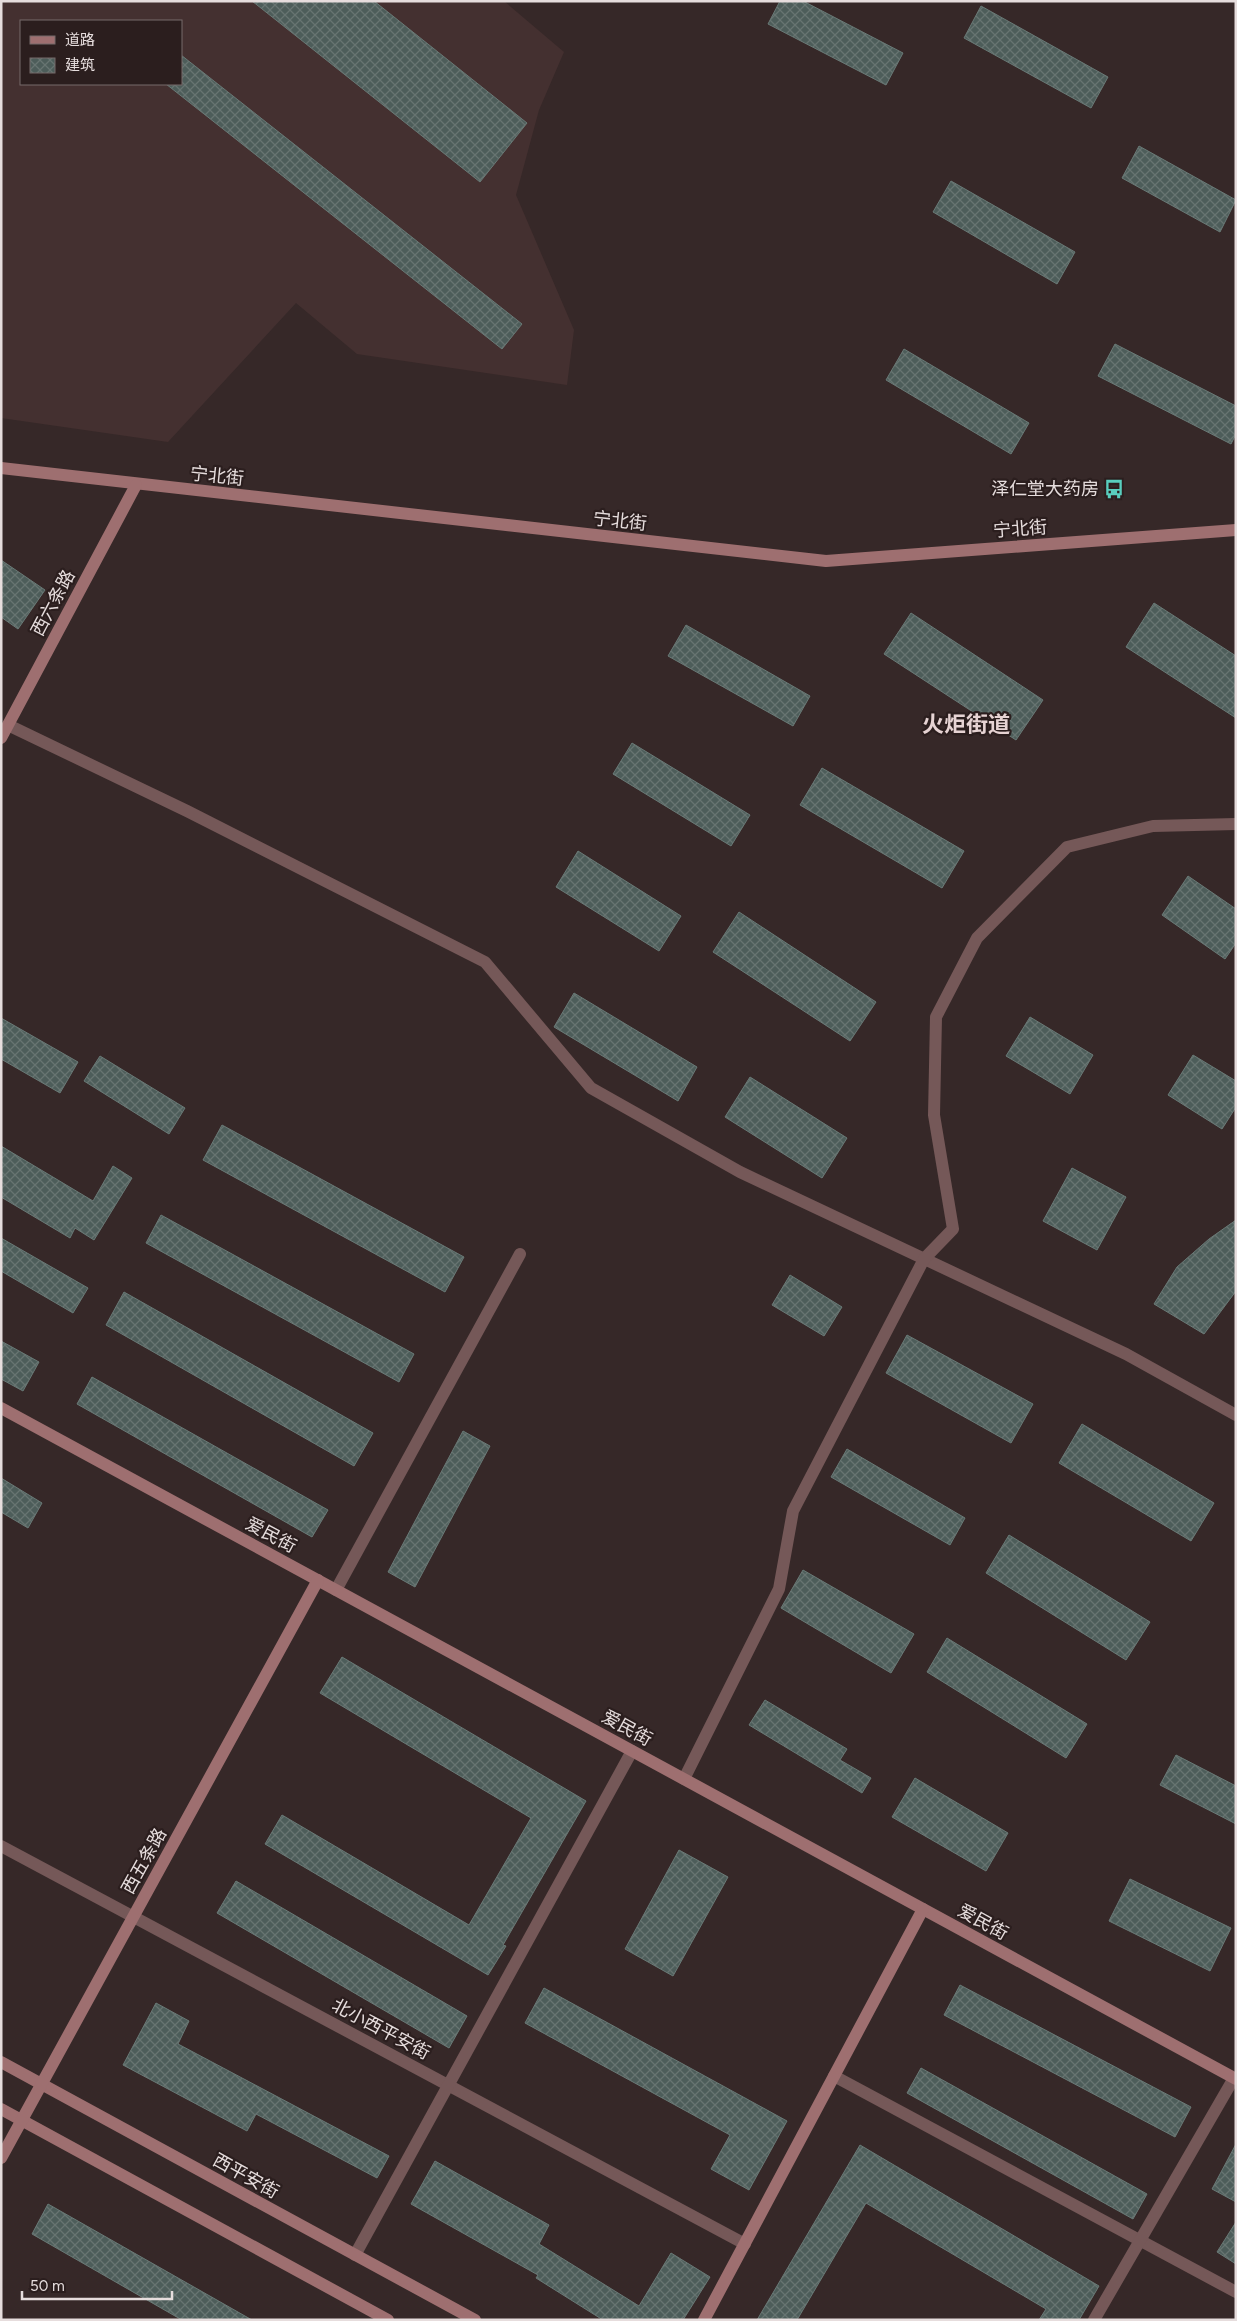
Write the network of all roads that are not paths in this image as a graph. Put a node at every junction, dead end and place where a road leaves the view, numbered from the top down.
1 (1, 468) edge
2 (136, 485) junction
3 (1236, 530) edge
4 (8, 725) junction
5 (1, 738) edge
6 (1236, 824) edge
7 (520, 1254) dead end
8 (924, 1259) junction
9 (1, 1408) edge
10 (1236, 1415) edge
11 (318, 1580) junction
12 (336, 1590) junction
13 (632, 1751) junction
14 (684, 1779) junction
15 (1, 1846) edge
16 (923, 1909) junction
17 (134, 1917) junction
18 (1, 2062) edge
19 (834, 2076) junction
20 (1235, 2079) edge
21 (42, 2085) junction
22 (449, 2085) junction
23 (1, 2109) edge
24 (21, 2120) junction
25 (1, 2158) edge
26 (1141, 2239) junction
27 (745, 2244) junction
28 (355, 2255) junction
29 (1236, 2292) edge
30 (388, 2320) edge
31 (475, 2320) edge
32 (704, 2320) edge
33 (1094, 2320) edge

1 - 2 street, 宁北街
2 - 3 street, 宁北街
2 - 4 street, 西六条路
4 - 5 street, 西六条路
4 - 8 street
6 - 8 street
7 - 12 street
8 - 10 street
8 - 14 street
9 - 11 street, 爱民街
11 - 12 street, 爱民街
11 - 17 street, 西五条路
12 - 13 street, 爱民街
13 - 14 street, 爱民街
13 - 22 street
14 - 16 street, 爱民街
15 - 17 street, 北小西平安街
16 - 19 street
16 - 20 street, 爱民街
17 - 21 street, 西五条路
17 - 22 street, 北小西平安街
18 - 21 street, 西平安街
19 - 26 street
19 - 27 street
20 - 26 street
21 - 24 street, 西五条路
21 - 28 street, 西平安街
22 - 27 street, 北小西平安街
22 - 28 street
23 - 24 street
24 - 25 street, 西五条路
24 - 30 street
26 - 29 street
26 - 33 street
27 - 32 street
28 - 31 street, 西平安街

